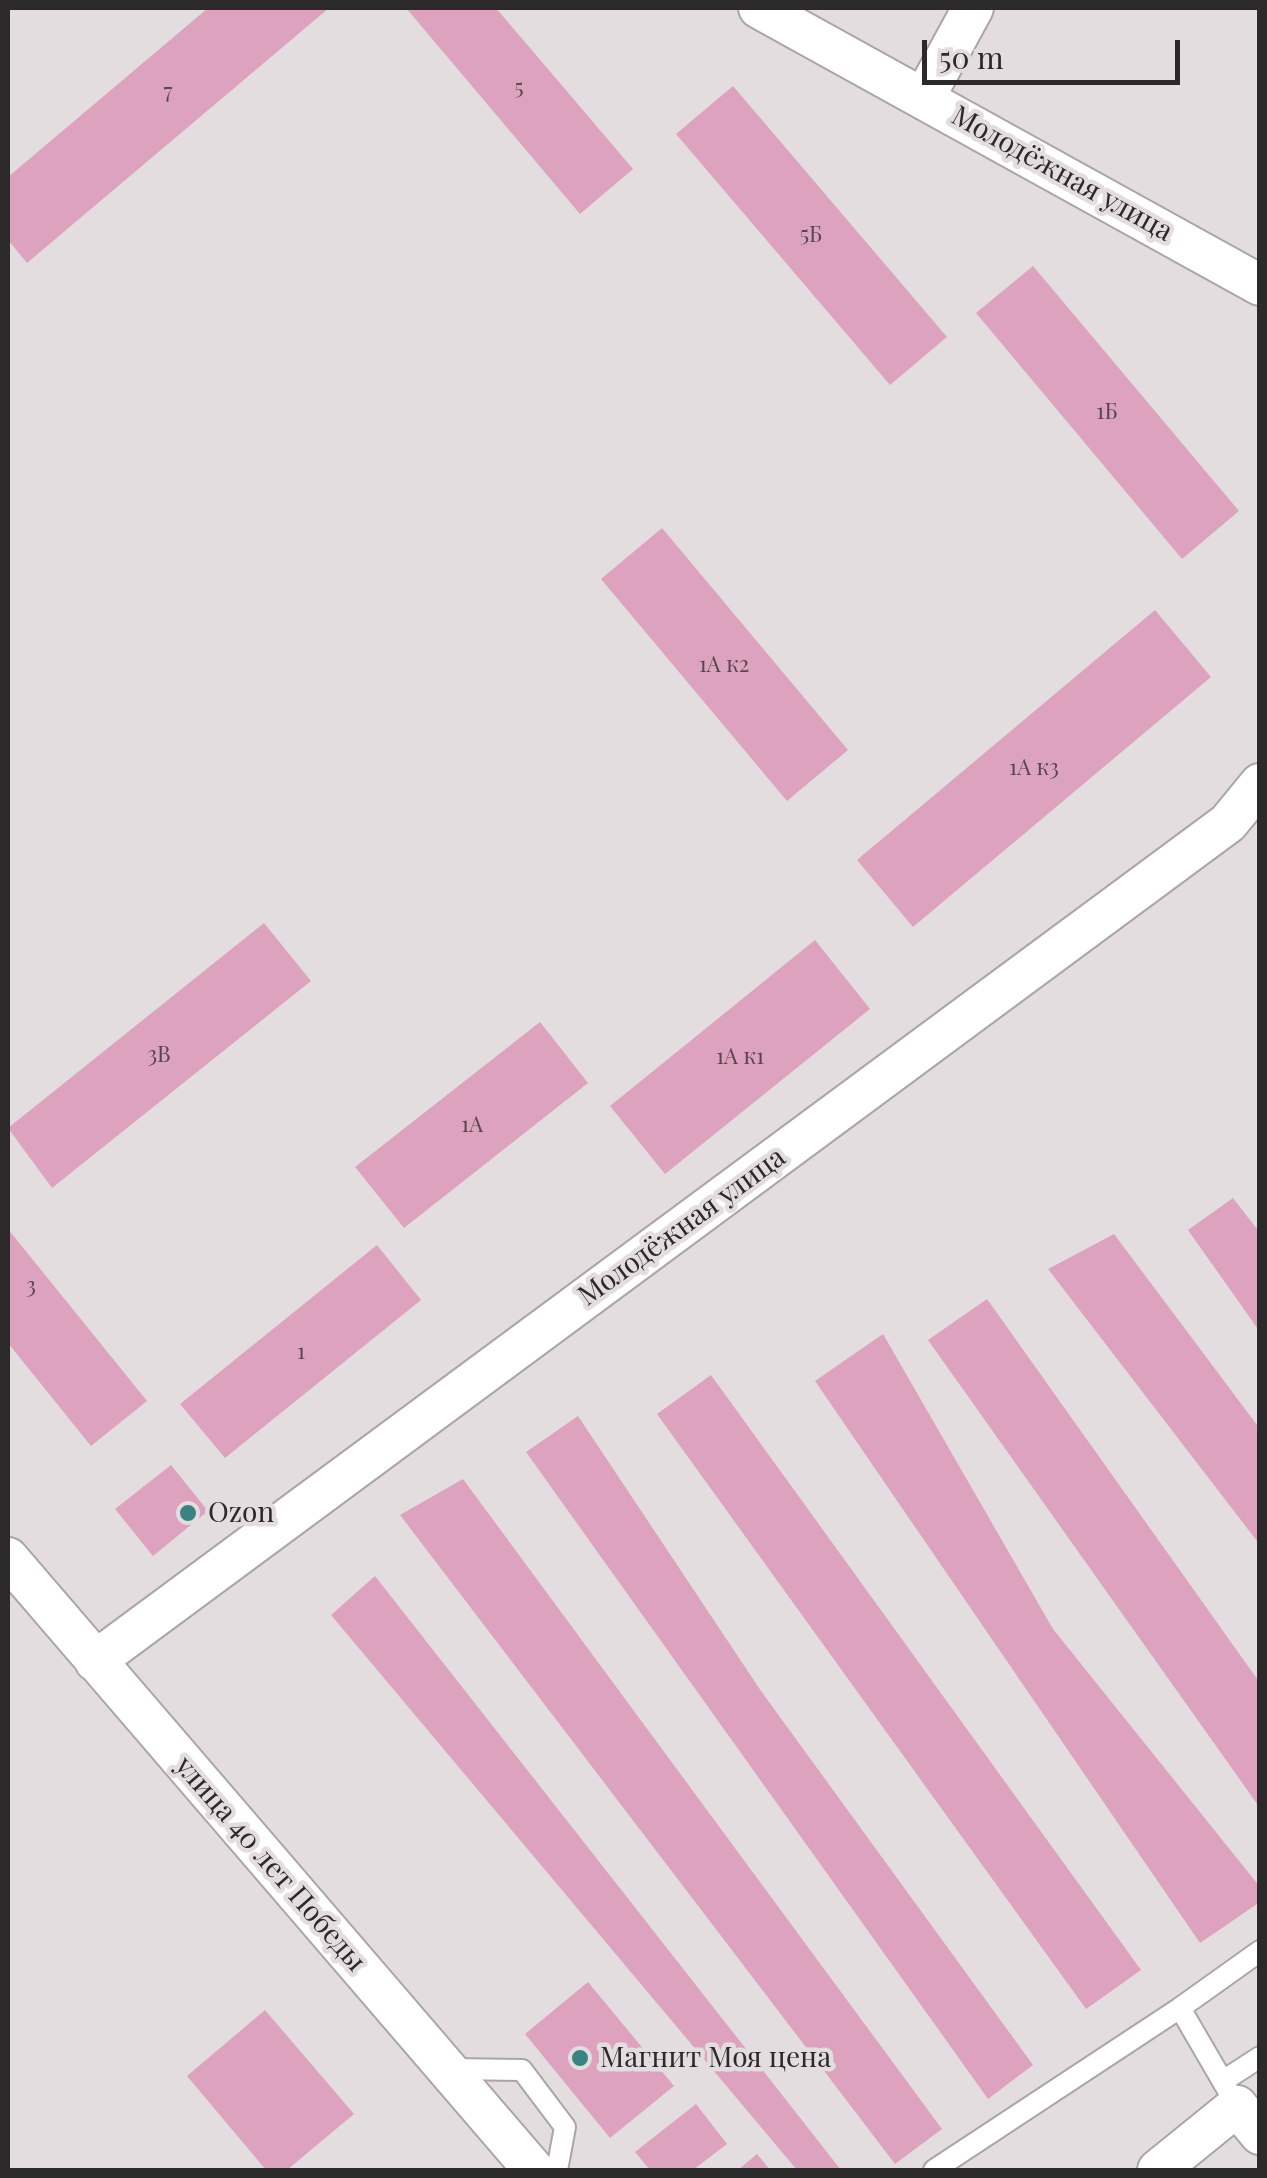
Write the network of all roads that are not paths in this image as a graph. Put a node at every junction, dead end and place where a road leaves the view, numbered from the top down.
1 (759, 8) edge
2 (973, 8) edge
3 (924, 98) junction
4 (1260, 285) edge
5 (1260, 784) edge
6 (8, 1558) edge
7 (95, 1660) junction
8 (1260, 1951) edge
9 (1180, 2008) junction
10 (1260, 2057) edge
11 (446, 2069) junction
12 (1240, 2107) edge
13 (534, 2170) edge
14 (557, 2170) edge
15 (934, 2170) edge
16 (1158, 2170) edge

1 - 3 street, Молодёжная улица
2 - 3 street
3 - 4 street, Молодёжная улица
5 - 7 street, Молодёжная улица
6 - 7 street, улица 40 лет Победы
7 - 11 street, улица 40 лет Победы
8 - 9 lane
9 - 12 lane
9 - 15 lane
10 - 12 lane
11 - 13 street, улица 40 лет Победы
11 - 14 lane
12 - 16 street

